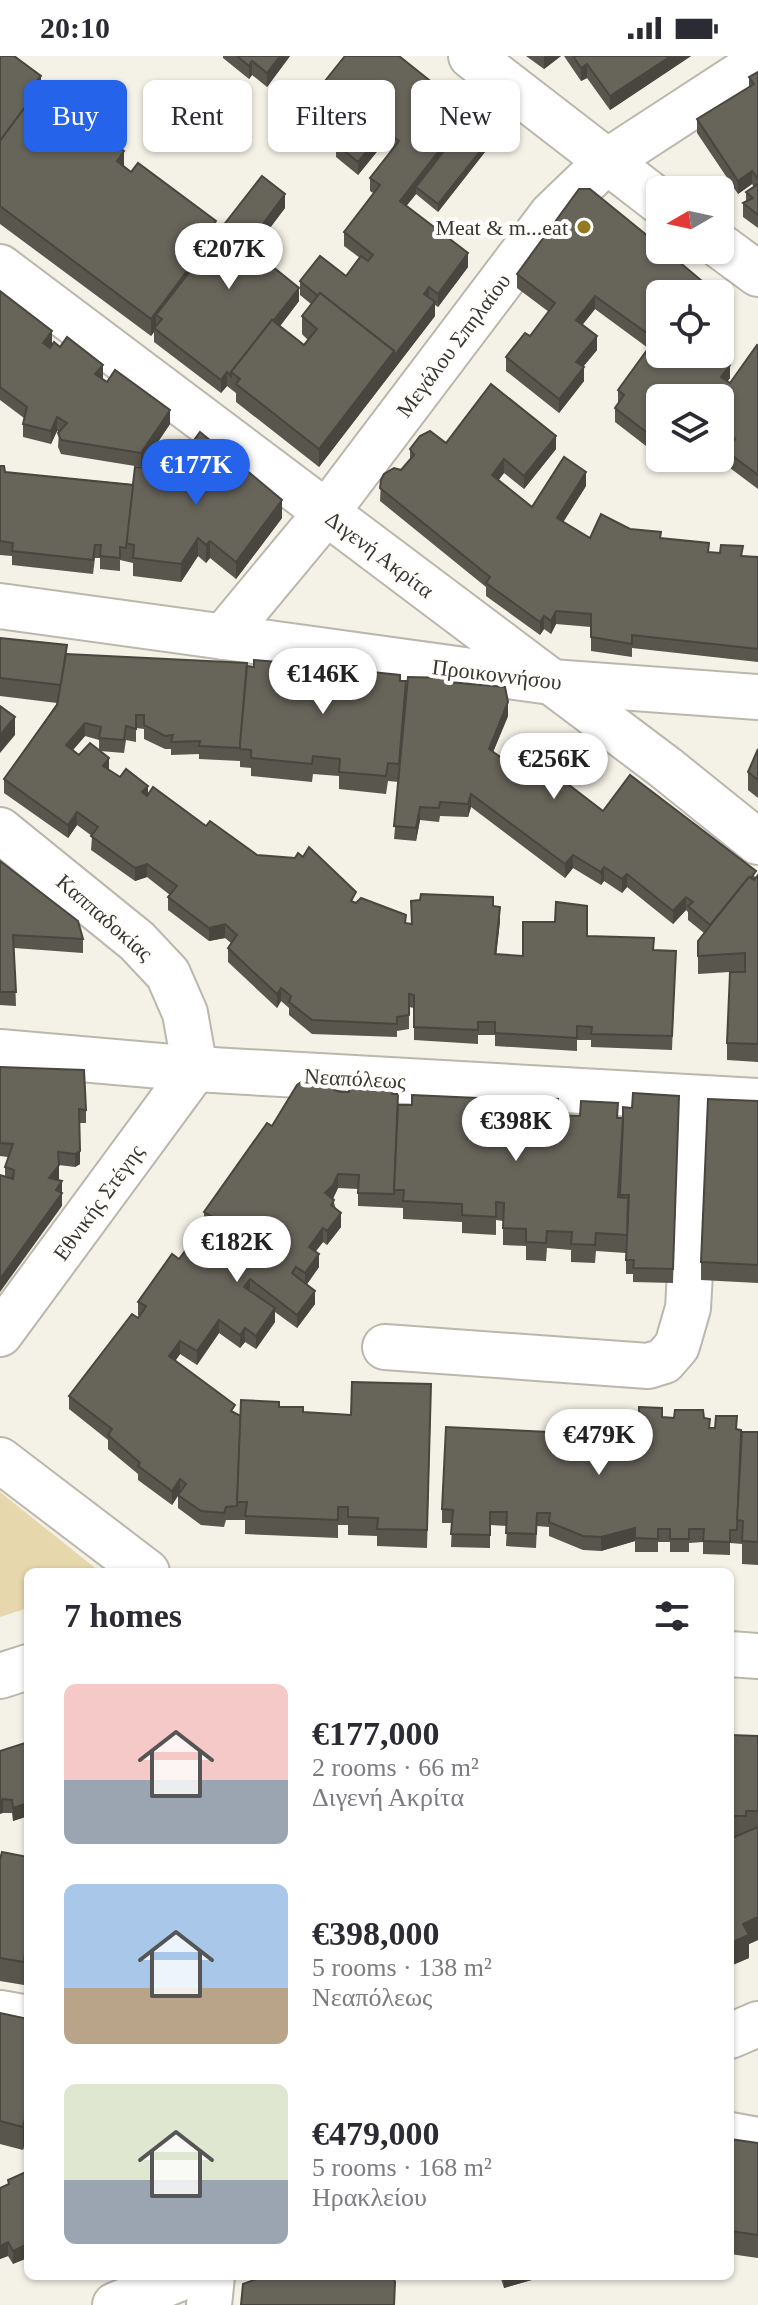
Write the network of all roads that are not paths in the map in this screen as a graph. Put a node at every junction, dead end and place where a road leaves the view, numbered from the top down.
1 (471, 56) edge
2 (758, 63) edge
3 (606, 162) junction
4 (646, 192) edge
5 (734, 256) edge
6 (0, 267) edge
7 (758, 274) edge
8 (326, 513) junction
9 (0, 606) edge
10 (223, 637) junction
11 (551, 682) junction
12 (758, 697) edge
13 (0, 830) edge
14 (758, 842) edge
15 (0, 1052) edge
16 (195, 1069) junction
17 (700, 1099) junction
18 (758, 1101) edge
19 (0, 1334) edge
20 (385, 1347) dead end
21 (0, 1460) edge
22 (142, 1568) edge
23 (734, 1654) edge
24 (758, 1656) edge
25 (24, 1668) edge
26 (0, 1676) edge
27 (0, 2013) edge
28 (24, 2017) edge
29 (758, 2024) edge
30 (734, 2034) edge
31 (734, 2136) edge
32 (758, 2140) edge
33 (176, 2280) edge
34 (212, 2280) edge
35 (115, 2305) edge
36 (209, 2305) edge

1 - 3 street
2 - 3 street, Μεγάλου Σπηλαίου
3 - 4 street
3 - 8 street, Μεγάλου Σπηλαίου
5 - 7 street
6 - 8 street, Διγενή Ακρίτα
8 - 10 street, Μεγάλου Σπηλαίου
8 - 11 street, Διγενή Ακρίτα
9 - 10 street, Προικοννήσου
10 - 11 street, Προικοννήσου
11 - 12 street, Προικοννήσου
11 - 14 street, Διγενή Ακρίτα
13 - 16 street, Καππαδοκίας
15 - 16 street, Νεαπόλεως
16 - 17 street, Νεαπόλεως
16 - 19 street, Εθνικής Στέγης
17 - 18 street, Νεαπόλεως
17 - 20 street
21 - 22 street
23 - 24 street
25 - 26 street
27 - 28 street
29 - 30 street
31 - 32 street
33 - 35 street
34 - 36 street

